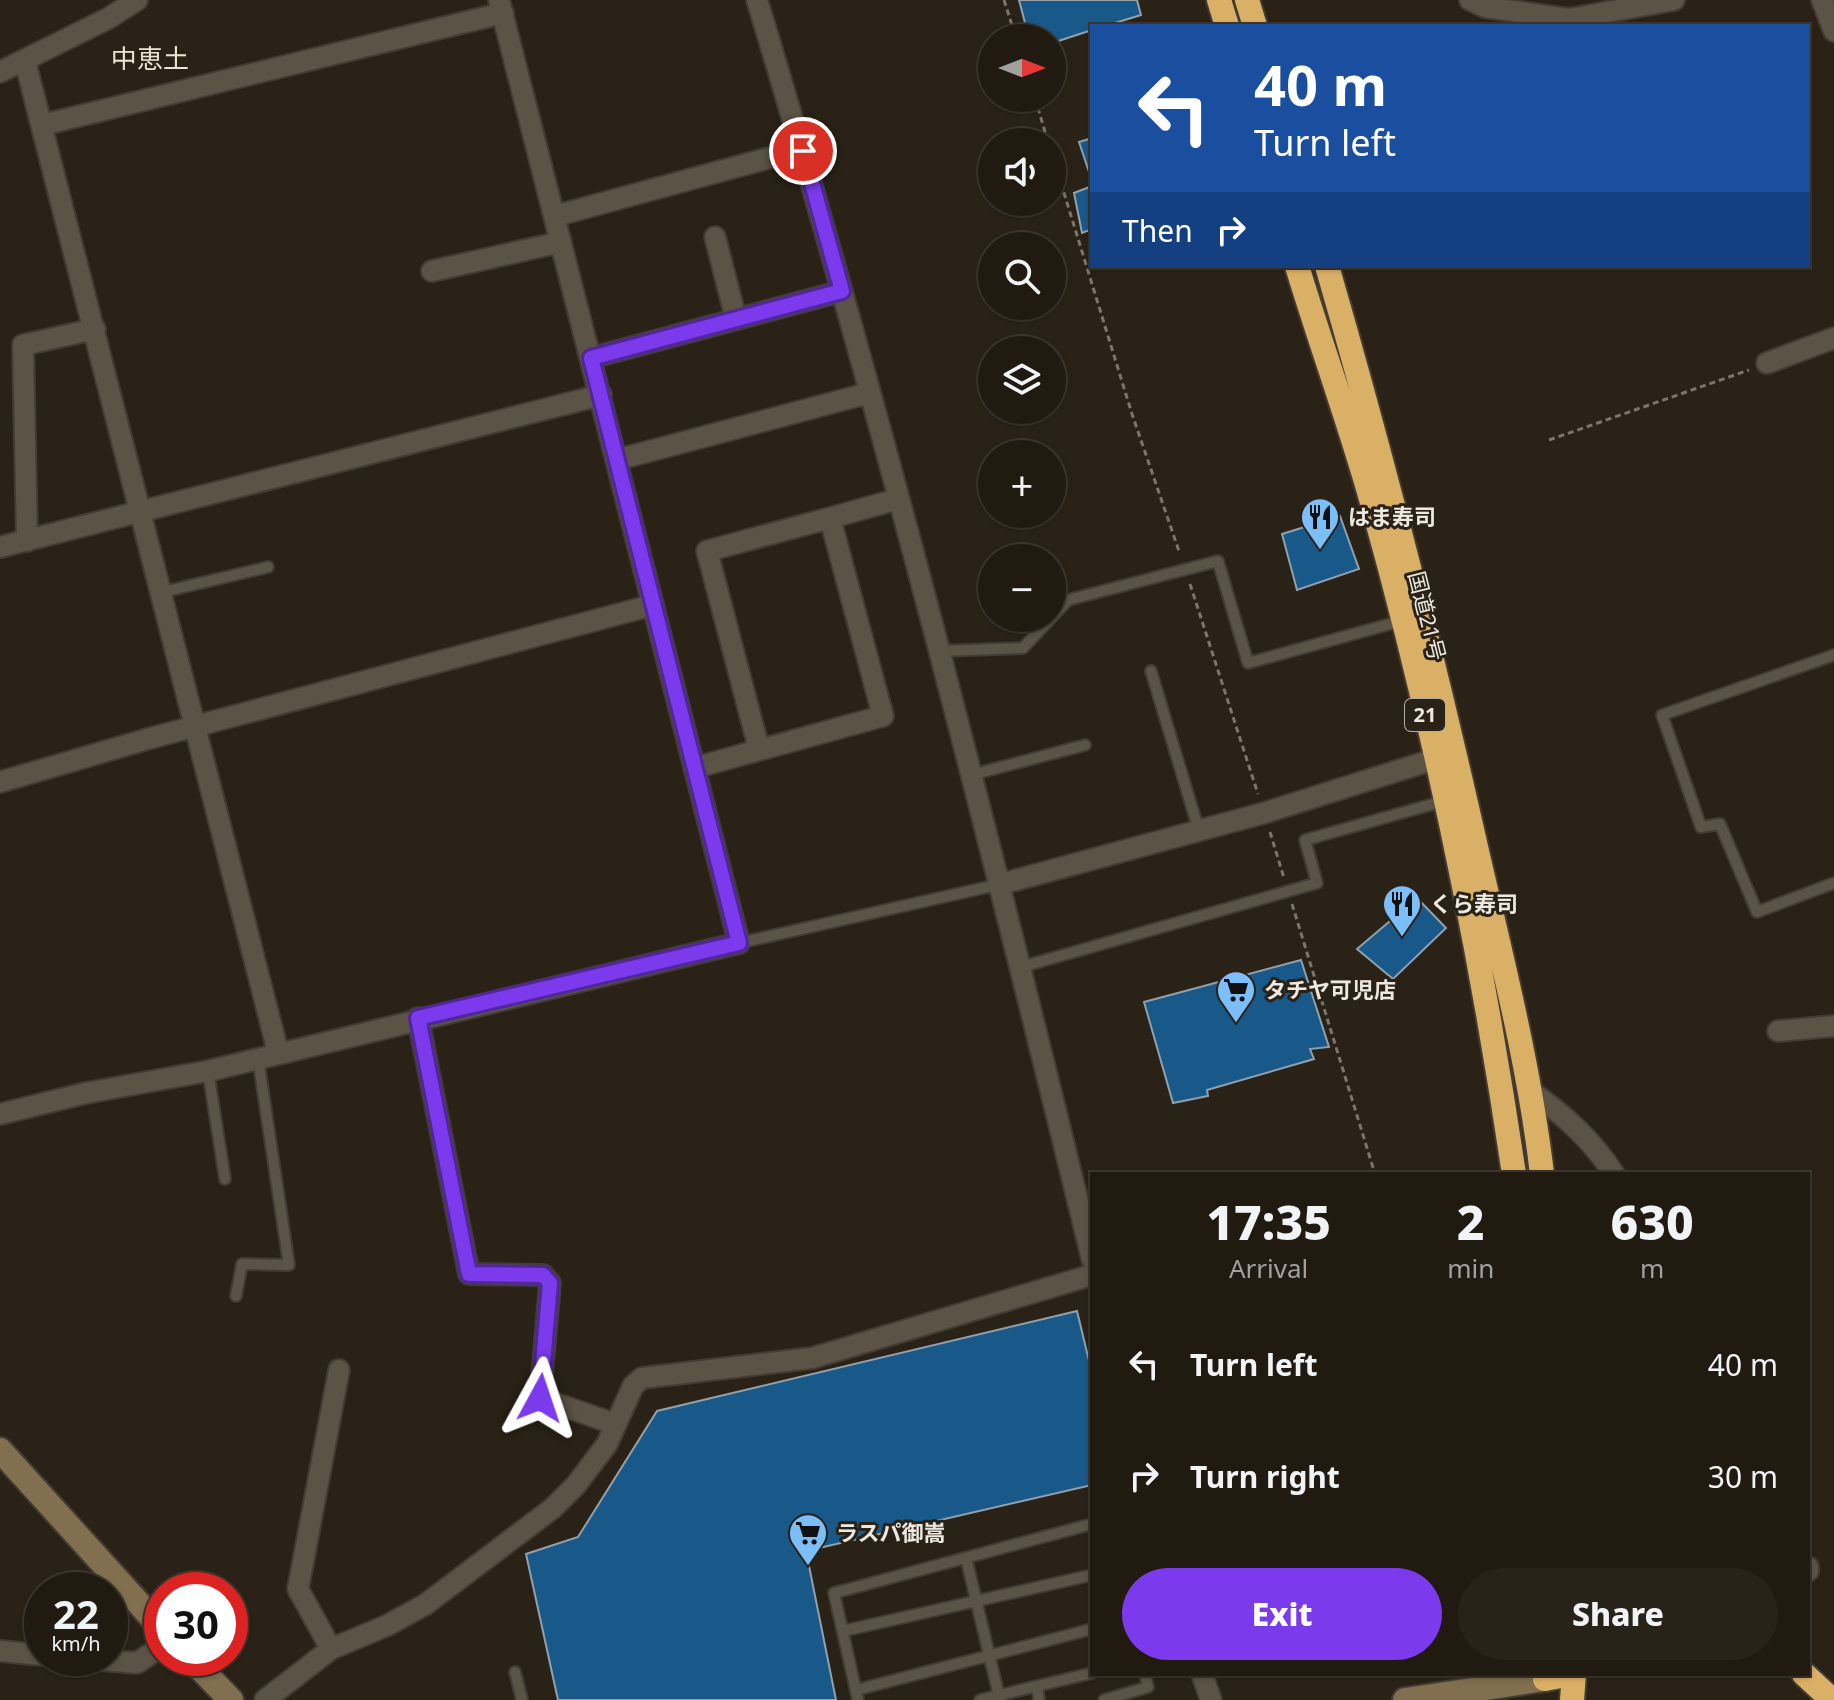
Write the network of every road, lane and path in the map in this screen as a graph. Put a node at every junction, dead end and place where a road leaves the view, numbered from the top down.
1 (137, 0) edge
2 (757, 0) edge
3 (1004, 0) edge
4 (1219, 0) edge
5 (1247, 0) edge
6 (1470, 0) edge
7 (1674, 0) edge
8 (1822, 0) edge
9 (501, 6) edge
10 (1012, 24) edge
11 (1226, 24) edge
12 (1254, 24) edge
13 (1834, 31) edge
14 (25, 61) junction
15 (0, 72) edge
16 (42, 125) junction
17 (802, 149) junction
18 (1066, 200) edge
19 (555, 216) junction
20 (715, 237) dead end
21 (561, 242) junction
22 (1298, 268) edge
23 (1328, 268) edge
24 (432, 271) dead end
25 (842, 291) junction
26 (736, 319) junction
27 (95, 329) junction
28 (1834, 338) edge
29 (591, 358) junction
30 (1767, 363) joint
31 (869, 393) junction
32 (601, 395) junction
33 (1549, 440) dead end
34 (616, 460) junction
35 (898, 499) junction
36 (142, 511) junction
37 (830, 518) junction
38 (27, 541) junction
39 (0, 547) edge
40 (268, 567) dead end
41 (1186, 570) junction
42 (163, 592) junction
43 (653, 605) junction
44 (1401, 621) junction
45 (938, 651) junction
46 (1834, 655) edge
47 (1151, 671) dead end
48 (197, 726) junction
49 (1085, 745) dead end
50 (759, 749) junction
51 (1435, 759) junction
52 (694, 768) junction
53 (971, 775) junction
54 (0, 782) edge
55 (1444, 801) junction
56 (1264, 813) junction
57 (1199, 831) junction
58 (1834, 883) edge
59 (1001, 884) junction
60 (1288, 891) junction
61 (739, 943) junction
62 (1021, 967) junction
63 (418, 1018) junction
64 (1834, 1026) edge
65 (1778, 1031) dead end
66 (268, 1055) junction
67 (208, 1071) junction
68 (1532, 1092) junction
69 (0, 1114) edge
70 (1374, 1172) edge
71 (1514, 1172) edge
72 (1542, 1172) edge
73 (1613, 1172) edge
74 (225, 1179) dead end
75 (1090, 1251) edge
76 (1090, 1276) edge
77 (236, 1296) dead end
78 (339, 1370) dead end
79 (615, 1424) junction
80 (0, 1450) edge
81 (1090, 1525) edge
82 (966, 1558) junction
83 (1090, 1575) edge
84 (976, 1601) junction
85 (144, 1609) edge
86 (1090, 1630) edge
87 (843, 1631) junction
88 (331, 1649) junction
89 (0, 1651) edge
90 (24, 1653) edge
91 (989, 1655) junction
92 (515, 1672) dead end
93 (1090, 1673) edge
94 (208, 1676) edge
95 (1145, 1676) edge
96 (1203, 1676) edge
97 (1567, 1676) edge
98 (1573, 1676) edge
99 (1806, 1676) edge
100 (1545, 1684) edge
101 (1037, 1686) junction
102 (857, 1695) edge
103 (999, 1698) edge
104 (231, 1700) edge
105 (265, 1700) edge
106 (522, 1700) edge
107 (980, 1700) edge
108 (1039, 1700) edge
109 (1104, 1700) edge
110 (1211, 1700) edge
111 (1405, 1700) edge
112 (1572, 1700) edge
113 (1832, 1700) edge

1 - 14 street
2 - 17 street
3 - 10 path
4 - 11 highway
5 - 12 highway
6 - 7 street
8 - 13 street
9 - 16 street
9 - 19 street
14 - 15 street
14 - 16 street
16 - 27 street
17 - 19 street
17 - 25 street
18 - 41 path
19 - 21 street
20 - 26 street
21 - 24 street
21 - 29 street
22 - 44 highway, 国道21号 / 21
23 - 68 highway, 国道21号 / 21
25 - 26 street
25 - 31 street
26 - 29 street
27 - 36 street
27 - 38 street
28 - 30 street
29 - 32 street
30 - 33 path
31 - 34 street
31 - 35 street
32 - 34 street
32 - 36 street
34 - 43 street
35 - 37 street
35 - 45 street
36 - 38 street
36 - 42 street
37 - 50 street
37 - 50 street
38 - 39 street
40 - 42 lane
41 - 44 lane
41 - 45 lane
41 - 56 path
42 - 48 street
43 - 48 street
43 - 52 street
44 - 51 highway, 国道21号 / 21
45 - 53 street
46 - 58 lane
47 - 57 lane
48 - 54 street
48 - 66 street
49 - 53 lane
50 - 52 street
51 - 55 highway, 国道21号 / 21
51 - 56 street
52 - 61 street
53 - 59 street
55 - 60 lane
55 - 71 highway, 国道21号 / 21
56 - 57 street
56 - 60 path
57 - 59 street
59 - 61 lane
59 - 62 street
60 - 62 lane
60 - 70 path
61 - 63 street
62 - 75 street
63 - 66 street
63 - 79 street
64 - 65 street
66 - 67 street
66 - 77 lane
67 - 69 street
67 - 74 lane
68 - 72 highway, 国道21号 / 21
68 - 73 street
76 - 79 street
78 - 88 street
79 - 88 street
80 - 85 main road
81 - 82 lane
82 - 84 lane
82 - 87 lane
83 - 84 lane
84 - 87 lane
84 - 91 lane
86 - 91 lane
87 - 102 lane
88 - 105 street
89 - 90 street
91 - 102 lane
91 - 103 lane
92 - 106 lane
93 - 101 lane
94 - 104 main road
95 - 109 lane
96 - 110 street
97 - 100 highway
98 - 112 highway
99 - 113 highway
100 - 111 main road
101 - 103 lane
101 - 108 lane
103 - 107 lane

